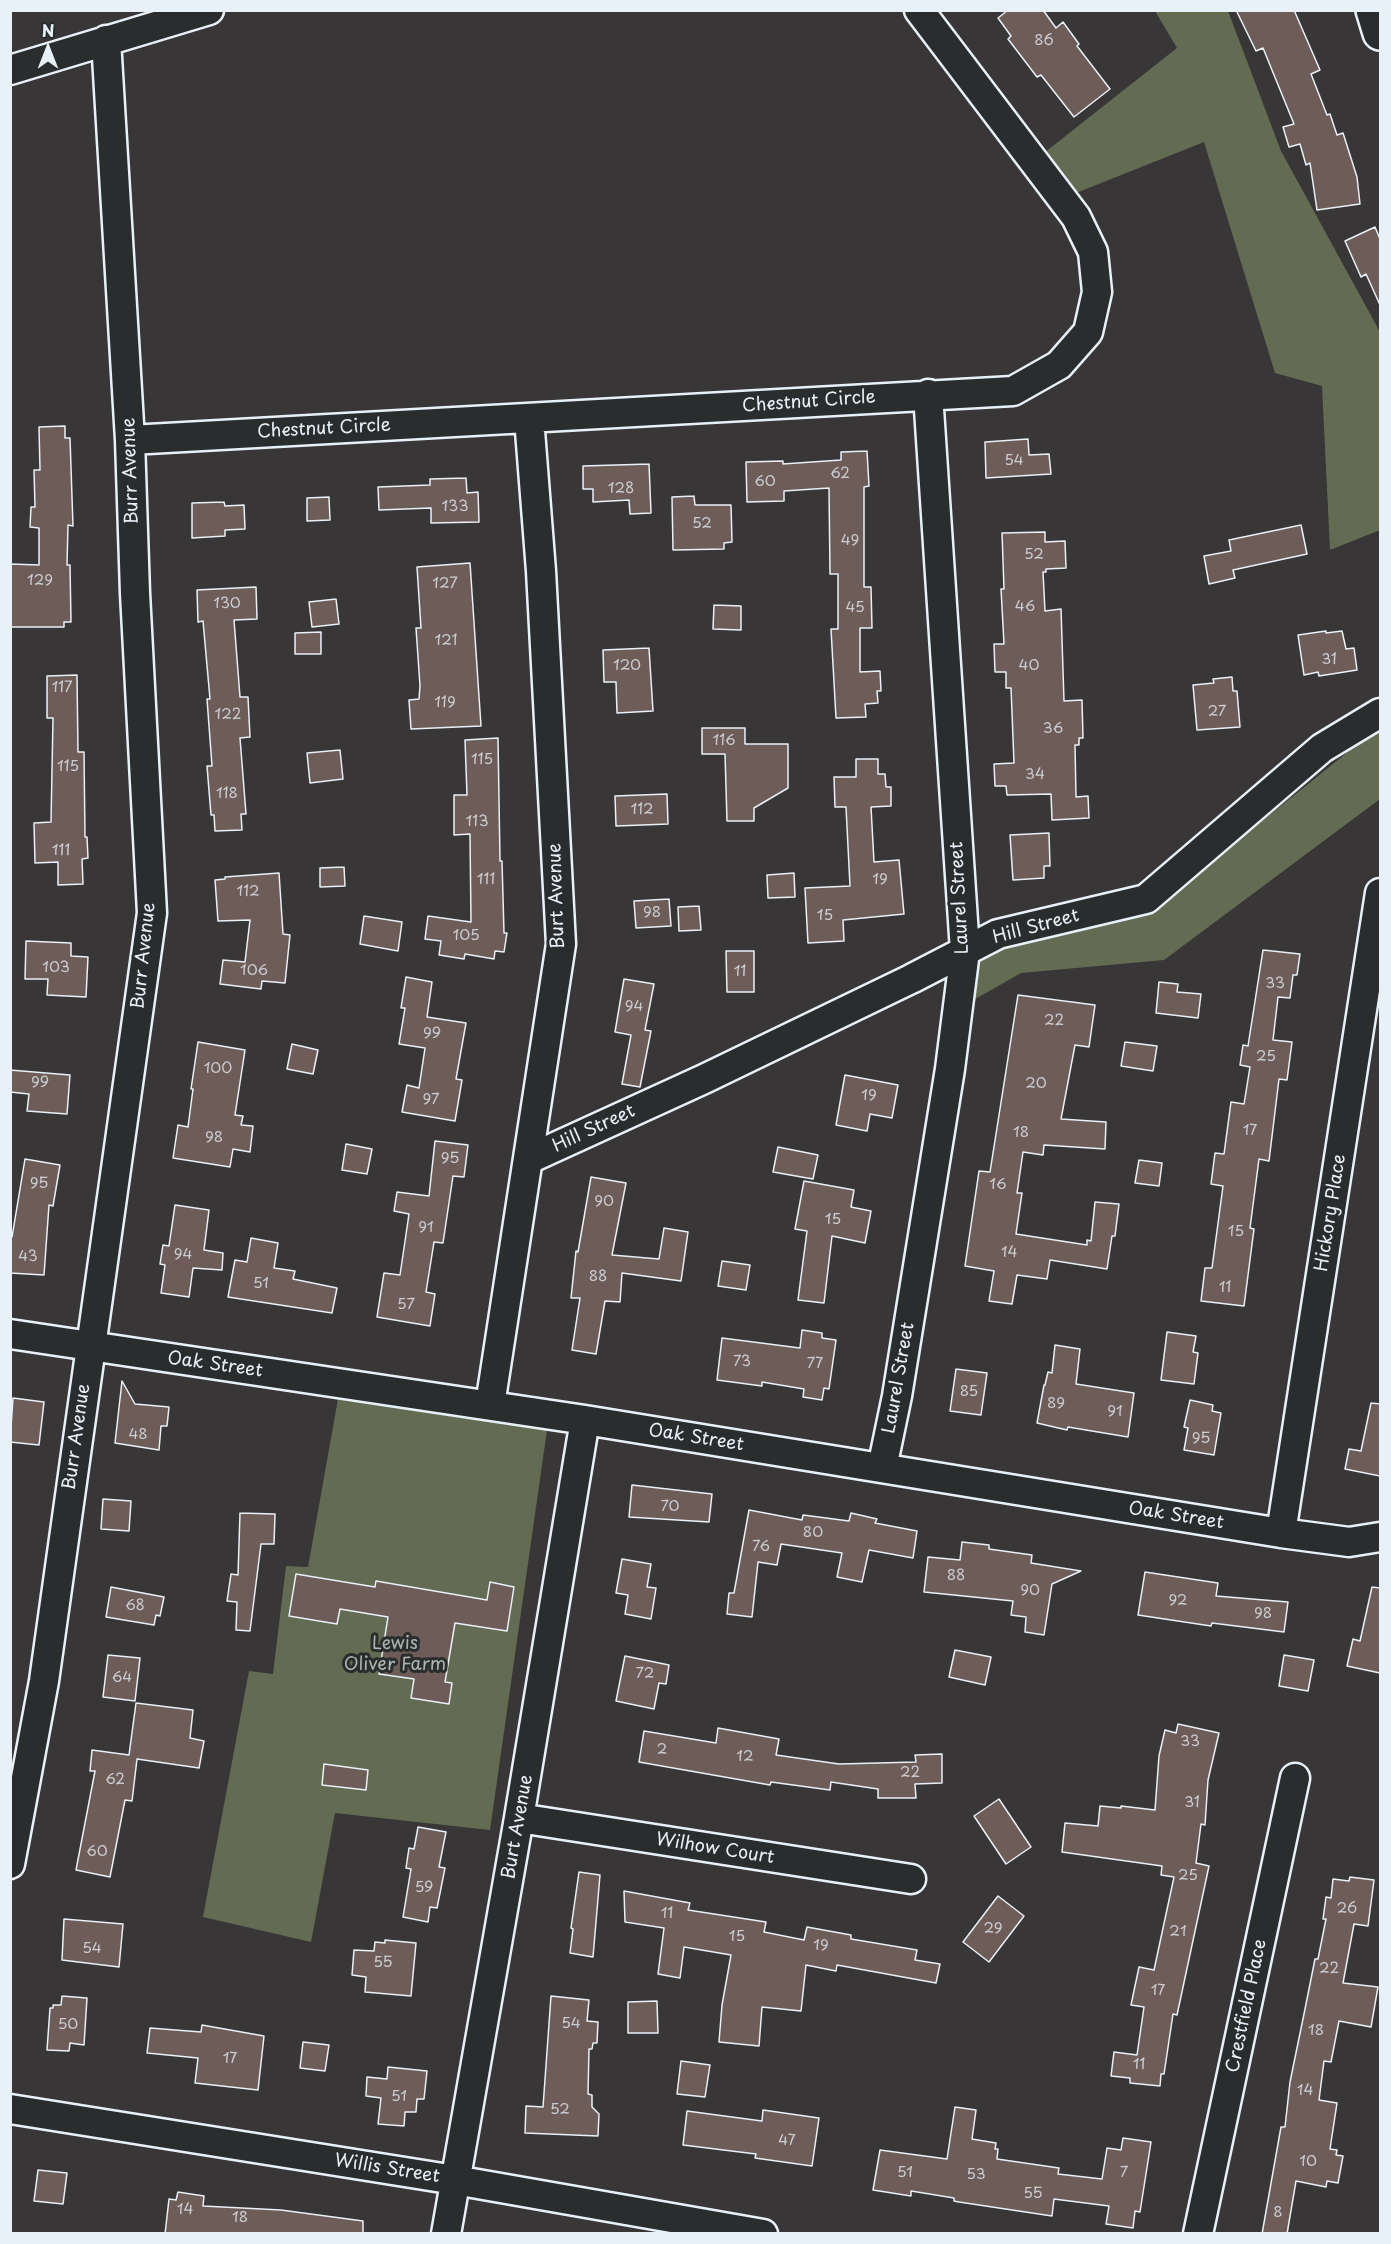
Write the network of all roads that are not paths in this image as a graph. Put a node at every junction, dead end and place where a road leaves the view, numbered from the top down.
1 (209, 10) edge
2 (919, 10) edge
3 (1373, 10) edge
4 (1380, 33) edge
5 (106, 40) junction
6 (10, 70) edge
7 (928, 394) junction
8 (529, 418) junction
9 (130, 440) junction
10 (1380, 713) edge
11 (1380, 893) edge
12 (965, 951) junction
13 (529, 1159) junction
14 (10, 1334) edge
15 (90, 1347) junction
16 (490, 1405) junction
17 (585, 1420) junction
18 (882, 1468) junction
19 (1281, 1533) junction
20 (1380, 1537) edge
21 (1295, 1778) dead end
22 (519, 1818) junction
23 (10, 1864) edge
24 (911, 1879) dead end
25 (10, 2109) edge
26 (454, 2180) junction
27 (446, 2234) edge
28 (763, 2234) edge
29 (1198, 2234) edge

1 - 5 street
2 - 7 street, Chestnut Circle
3 - 4 main road
5 - 6 street
5 - 9 street, Burr Avenue
7 - 8 street, Chestnut Circle
7 - 12 street, Laurel Street
8 - 9 street, Chestnut Circle
8 - 13 street, Burt Avenue
9 - 15 street, Burr Avenue
10 - 12 street, Hill Street
11 - 19 street, Hickory Place
12 - 13 street, Hill Street
12 - 18 street, Laurel Street
13 - 16 street, Burt Avenue
14 - 15 street, Oak Street
15 - 16 street, Oak Street
15 - 23 street, Burr Avenue
16 - 17 street, Oak Street
17 - 18 street, Oak Street
17 - 22 street, Burt Avenue
18 - 19 street, Oak Street
19 - 20 street, Oak Street
21 - 29 street, Crestfield Place
22 - 24 street, Wilhow Court
22 - 26 street, Burt Avenue
25 - 26 street, Willis Street
26 - 27 street, Burt Avenue
26 - 28 street, Willis Street

